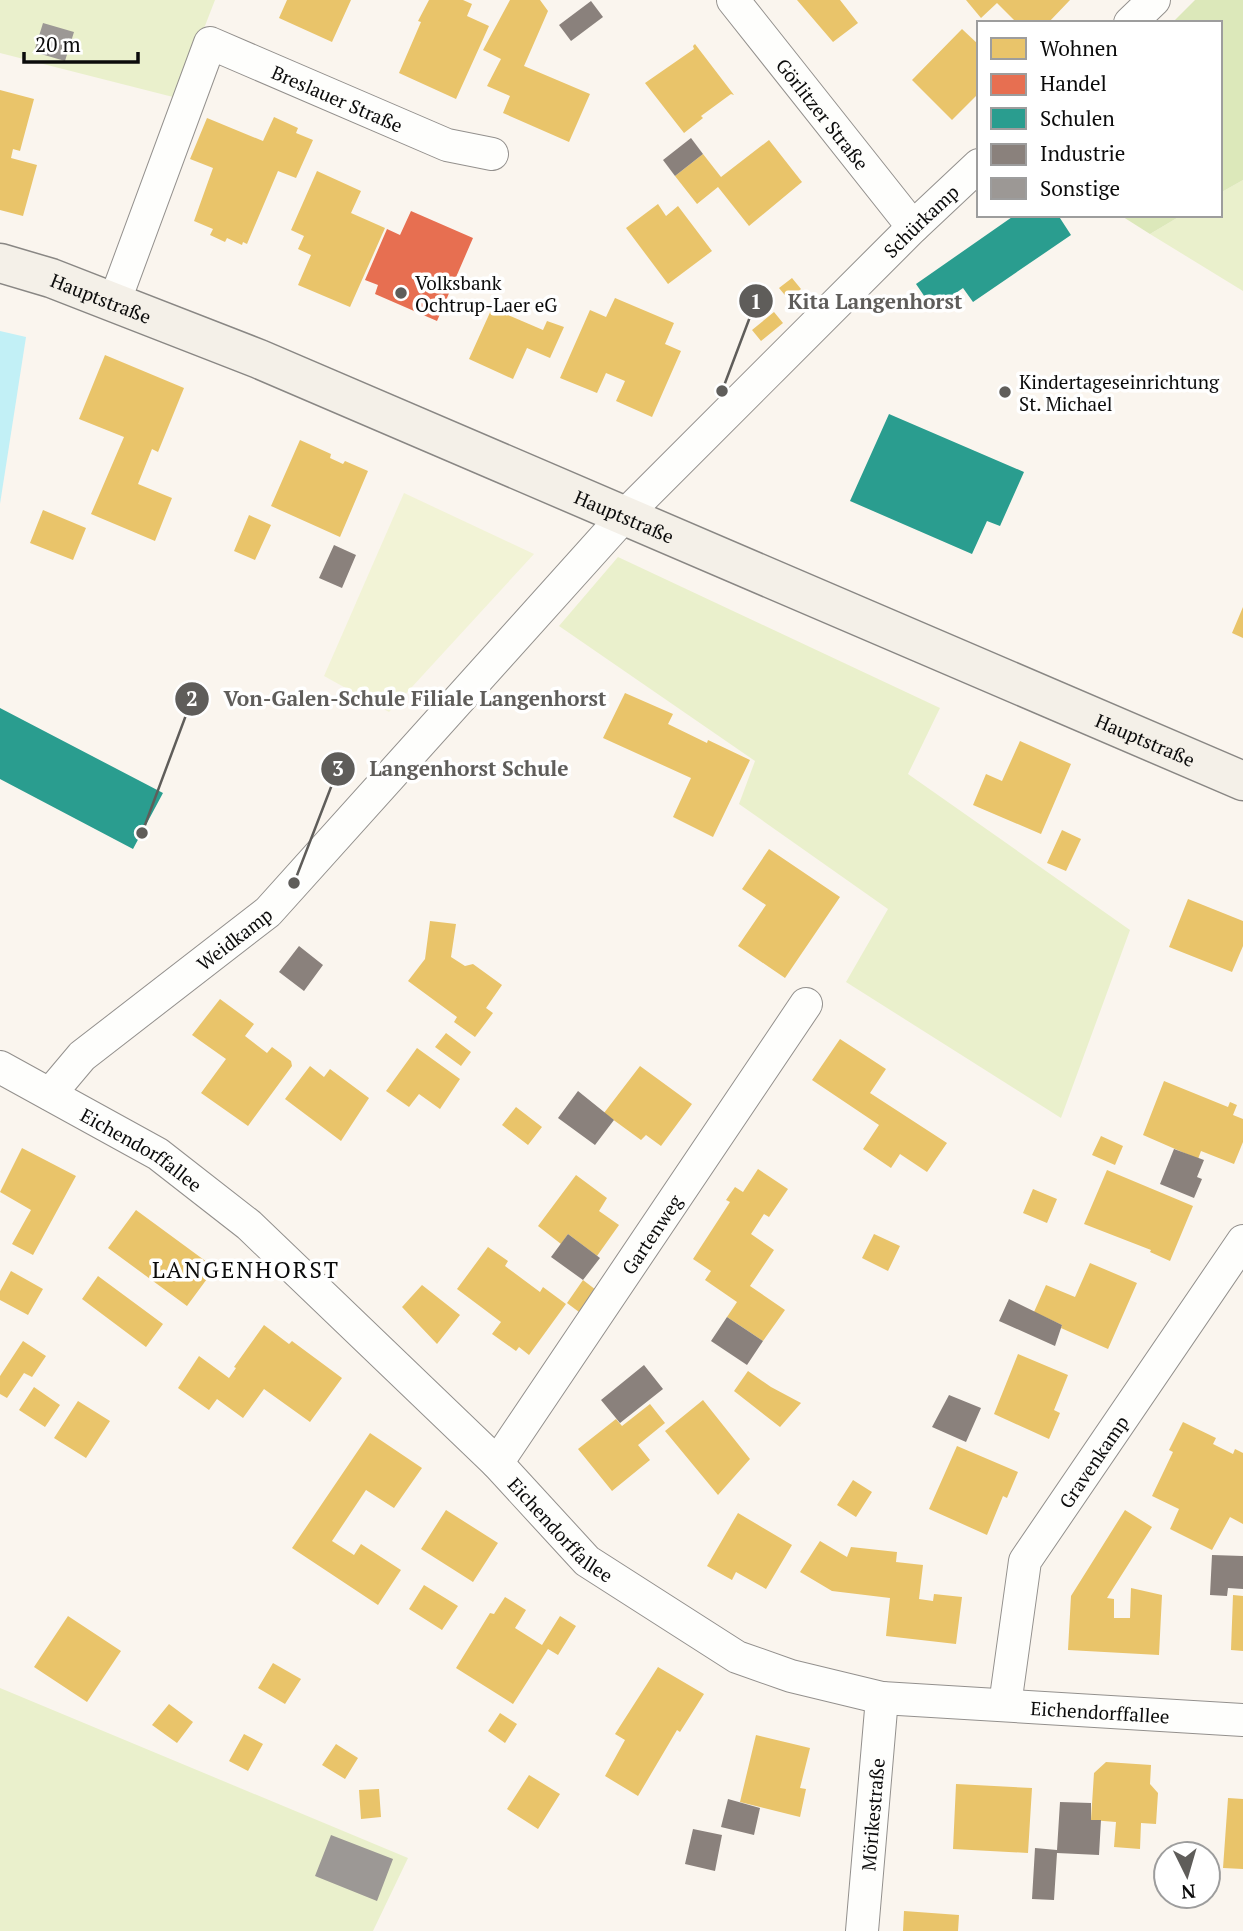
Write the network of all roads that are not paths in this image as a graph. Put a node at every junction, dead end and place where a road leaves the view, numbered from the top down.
1 (733, 0) edge
2 (1154, 0) edge
3 (1132, 21) edge
4 (492, 154) dead end
5 (977, 167) edge
6 (913, 227) junction
7 (0, 263) edge
8 (114, 303) junction
9 (625, 515) junction
10 (1243, 781) edge
11 (806, 1004) dead end
12 (0, 1067) edge
13 (50, 1094) junction
14 (1243, 1241) edge
15 (497, 1463) junction
16 (882, 1698) junction
17 (1005, 1705) junction
18 (1243, 1720) edge
19 (862, 1931) edge

1 - 6 street, Görlitzer Straße
2 - 3 street
4 - 8 street, Breslauer Straße
5 - 6 street, Schürkamp
6 - 9 street, Schürkamp
7 - 8 main road, Hauptstraße
8 - 9 main road, Hauptstraße
9 - 10 main road, Hauptstraße
9 - 13 street, Weidkamp
11 - 15 street, Gartenweg
12 - 13 street, Eichendorffallee
13 - 15 street, Eichendorffallee
14 - 17 street, Gravenkamp
15 - 16 street, Eichendorffallee
16 - 17 street, Eichendorffallee
16 - 19 street, Mörikestraße
17 - 18 street, Eichendorffallee

